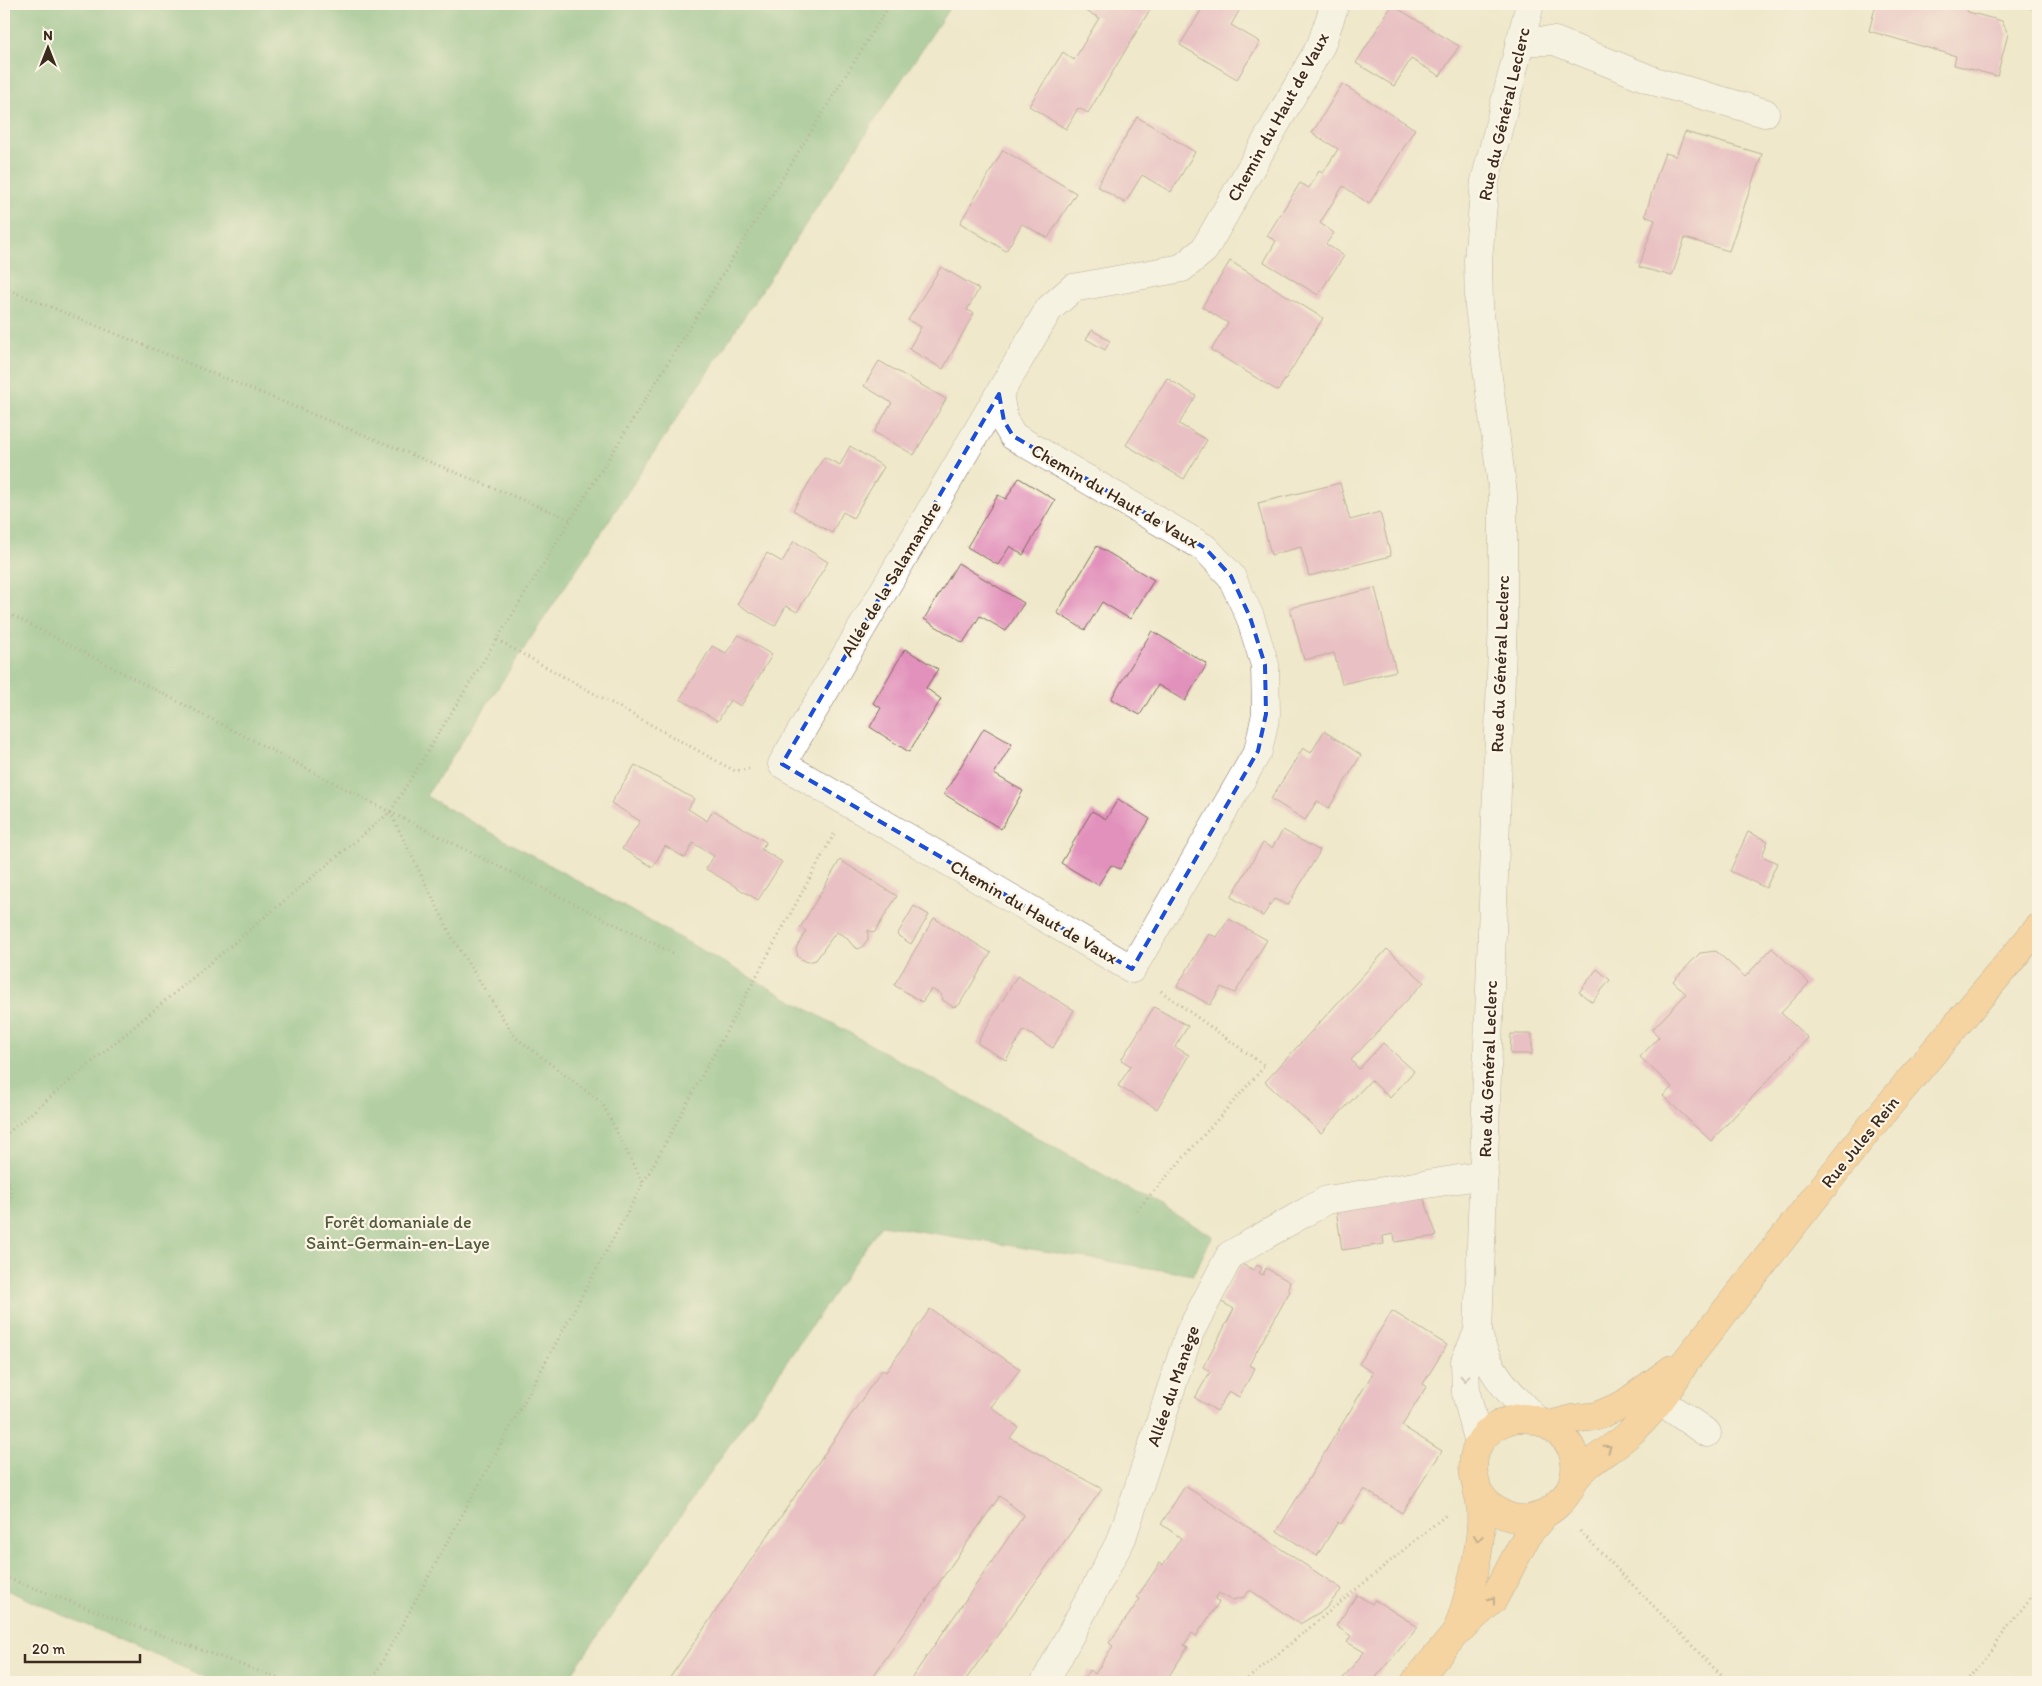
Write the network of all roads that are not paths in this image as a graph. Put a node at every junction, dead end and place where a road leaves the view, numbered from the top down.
1 (1335, 4) edge
2 (1530, 4) edge
3 (1520, 42) junction
4 (1765, 113) dead end
5 (999, 394) junction
6 (1013, 436) junction
7 (969, 447) junction
8 (782, 764) joint
9 (2038, 928) edge
10 (1484, 1175) junction
11 (1478, 1332) junction
12 (1686, 1361) junction
13 (1659, 1400) junction
14 (1543, 1422) junction
15 (1707, 1433) dead end
16 (1479, 1443) junction
17 (1573, 1480) junction
18 (1477, 1490) junction
19 (1550, 1511) junction
20 (1456, 1633) junction
21 (1045, 1682) edge
22 (1415, 1682) edge

1 - 5 street, Chemin du Haut de Vaux
2 - 3 street, Rue du Général Leclerc
3 - 4 street
3 - 10 street, Rue du Général Leclerc
5 - 6 street, Chemin du Haut de Vaux
5 - 7 street, Allée de la Salamandre
6 - 7 street
6 - 8 street, Chemin du Haut de Vaux
7 - 8 street, Allée de la Salamandre
9 - 12 main road, Rue Jules Rein
10 - 11 street, Rue du Général Leclerc
10 - 21 street, Allée du Manège
11 - 14 street, Rue du Général Leclerc
11 -> 16 street, Rue du Général Leclerc
12 - 13 main road, Rue Jules Rein
12 - 14 main road, Rue Jules Rein
13 - 15 street
17 -> 13 main road, Rue Jules Rein
14 - 16 main road
14 - 17 main road
16 - 18 main road
17 - 19 main road
18 - 19 main road
18 -> 20 main road
20 -> 19 main road
20 - 22 main road

